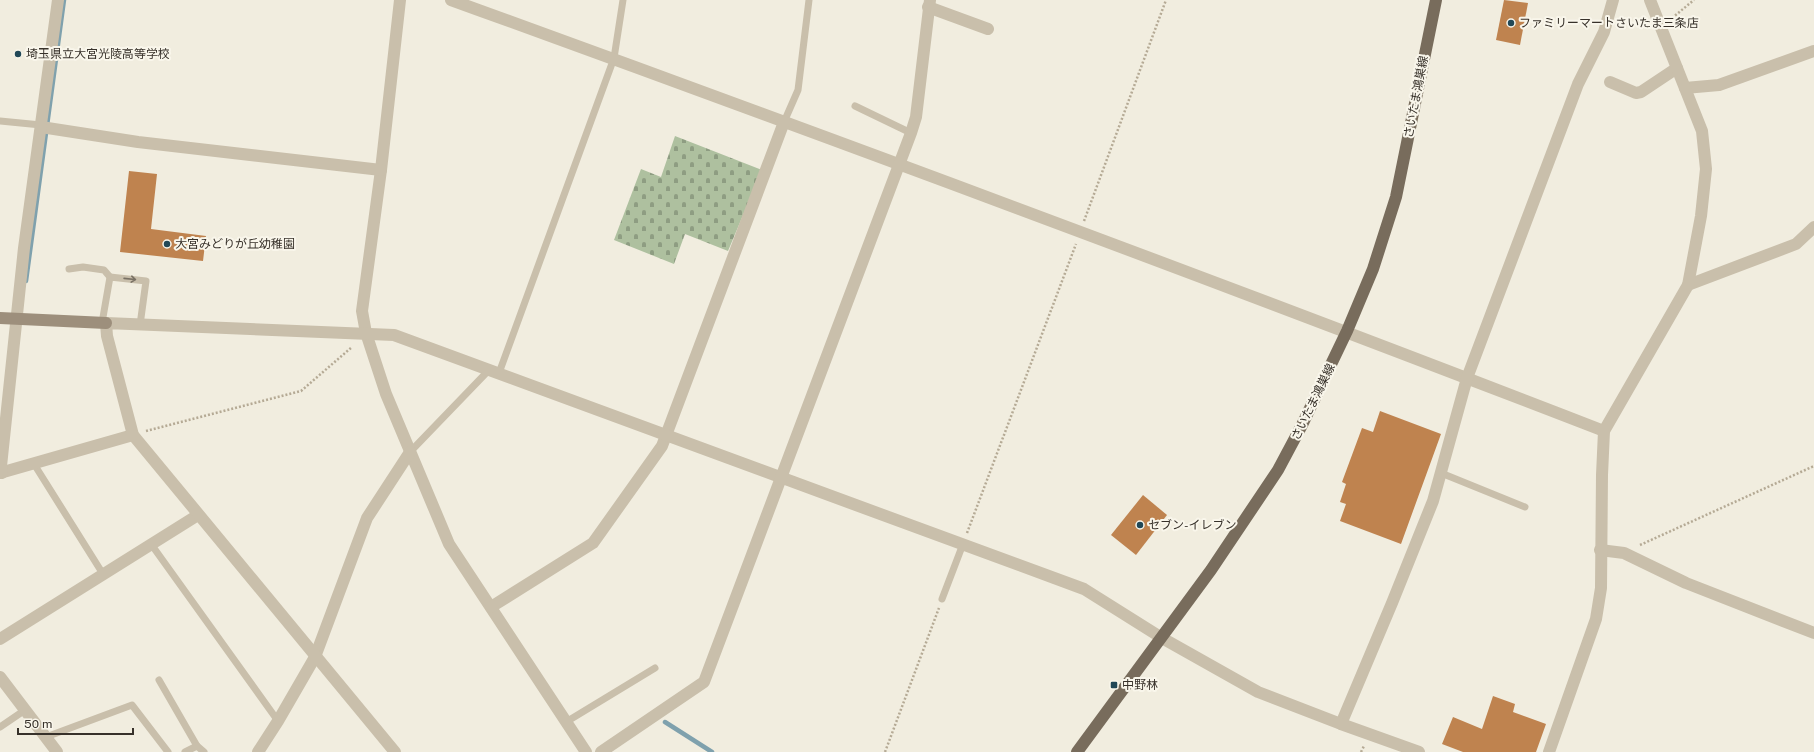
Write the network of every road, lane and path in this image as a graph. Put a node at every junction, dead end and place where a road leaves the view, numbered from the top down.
1 (58, 0) edge
2 (400, 0) edge
3 (451, 0) edge
4 (623, 0) edge
5 (809, 0) edge
6 (1166, 0) edge
7 (1436, 0) edge
8 (1613, 0) edge
9 (1650, 0) edge
10 (1694, 0) edge
11 (929, 3) edge
12 (1670, 19) dead end
13 (988, 29) dead end
14 (1814, 51) edge
15 (614, 58) junction
16 (1677, 68) junction
17 (1610, 82) dead end
18 (1685, 88) junction
19 (855, 106) dead end
20 (0, 121) edge
21 (784, 122) junction
22 (41, 126) junction
23 (911, 132) junction
24 (900, 165) junction
25 (380, 170) junction
26 (1814, 227) edge
27 (1081, 230) junction
28 (69, 269) dead end
29 (110, 277) junction
30 (1688, 285) junction
31 (0, 318) edge
32 (16, 320) junction
33 (104, 323) junction
34 (140, 325) junction
35 (1347, 331) junction
36 (353, 333) junction
37 (366, 333) junction
38 (494, 372) junction
39 (1467, 378) junction
40 (1604, 431) junction
41 (133, 435) junction
42 (666, 435) junction
43 (410, 452) junction
44 (34, 464) junction
45 (1814, 466) edge
46 (1, 473) edge
47 (1441, 473) junction
48 (782, 478) junction
49 (1525, 507) dead end
50 (198, 515) junction
51 (151, 544) junction
52 (963, 544) junction
53 (1600, 550) junction
54 (1624, 553) junction
55 (103, 574) junction
56 (942, 599) joint
57 (491, 608) junction
58 (1814, 633) edge
59 (1162, 638) junction
60 (0, 639) edge
61 (315, 657) junction
62 (655, 668) dead end
63 (0, 677) edge
64 (159, 680) dead end
65 (25, 710) junction
66 (278, 721) junction
67 (566, 722) junction
68 (1341, 724) junction
69 (0, 727) edge
70 (46, 737) junction
71 (197, 746) junction
72 (57, 752) edge
73 (168, 752) edge
74 (185, 752) edge
75 (204, 752) edge
76 (258, 752) edge
77 (395, 752) edge
78 (586, 752) edge
79 (601, 752) edge
80 (885, 752) edge
81 (1077, 752) edge
82 (1419, 752) edge
83 (1549, 752) edge

1 - 22 street
2 - 25 street
3 - 15 street
4 - 15 lane
5 - 21 lane
6 - 27 path
7 - 35 main road, さいたま鴻巣線
8 - 39 street
9 - 16 street
10 - 12 path
11 - 13 street
11 - 23 street
14 - 18 street
15 - 21 street
15 - 38 lane
16 - 17 street
16 - 18 street
18 - 30 street
19 - 23 lane
20 - 22 lane
21 - 24 street
21 - 42 street
22 - 25 street
22 - 32 street
23 - 24 street
24 - 27 street
24 - 48 street
25 - 37 street
26 - 30 street
27 - 35 street
27 - 52 path
28 - 29 lane
29 - 33 lane
29 -> 34 lane
30 - 40 street
31 - 32 street
32 - 33 street
32 - 46 street
33 - 34 street
33 - 41 street
34 - 36 street
35 - 39 street
35 - 59 main road, さいたま鴻巣線
36 - 37 street
36 - 41 path
37 - 38 street
37 - 43 street
38 - 42 street
38 - 43 lane
39 - 40 street
39 - 47 street
40 - 53 street
41 - 44 street
41 - 50 street
42 - 48 street
42 - 57 street
43 - 57 street
43 - 61 street
44 - 46 street
44 - 55 lane
45 - 54 path
47 - 49 lane
47 - 68 street
48 - 52 street
48 - 79 street
50 - 51 street
50 - 61 street
51 - 55 street
51 - 66 lane
52 - 56 lane
52 - 59 street
53 - 54 street
53 - 83 street
54 - 58 street
55 - 60 street
56 - 80 path
57 - 67 street
59 - 68 street
59 - 81 main road, さいたま鴻巣線
61 - 66 street
61 - 77 street
62 - 67 lane
63 - 65 street
64 - 71 lane
65 - 69 lane
65 - 70 street
66 - 76 street
67 - 78 street
68 - 82 street
70 - 72 street
70 - 73 lane
71 - 74 lane
71 - 75 lane

